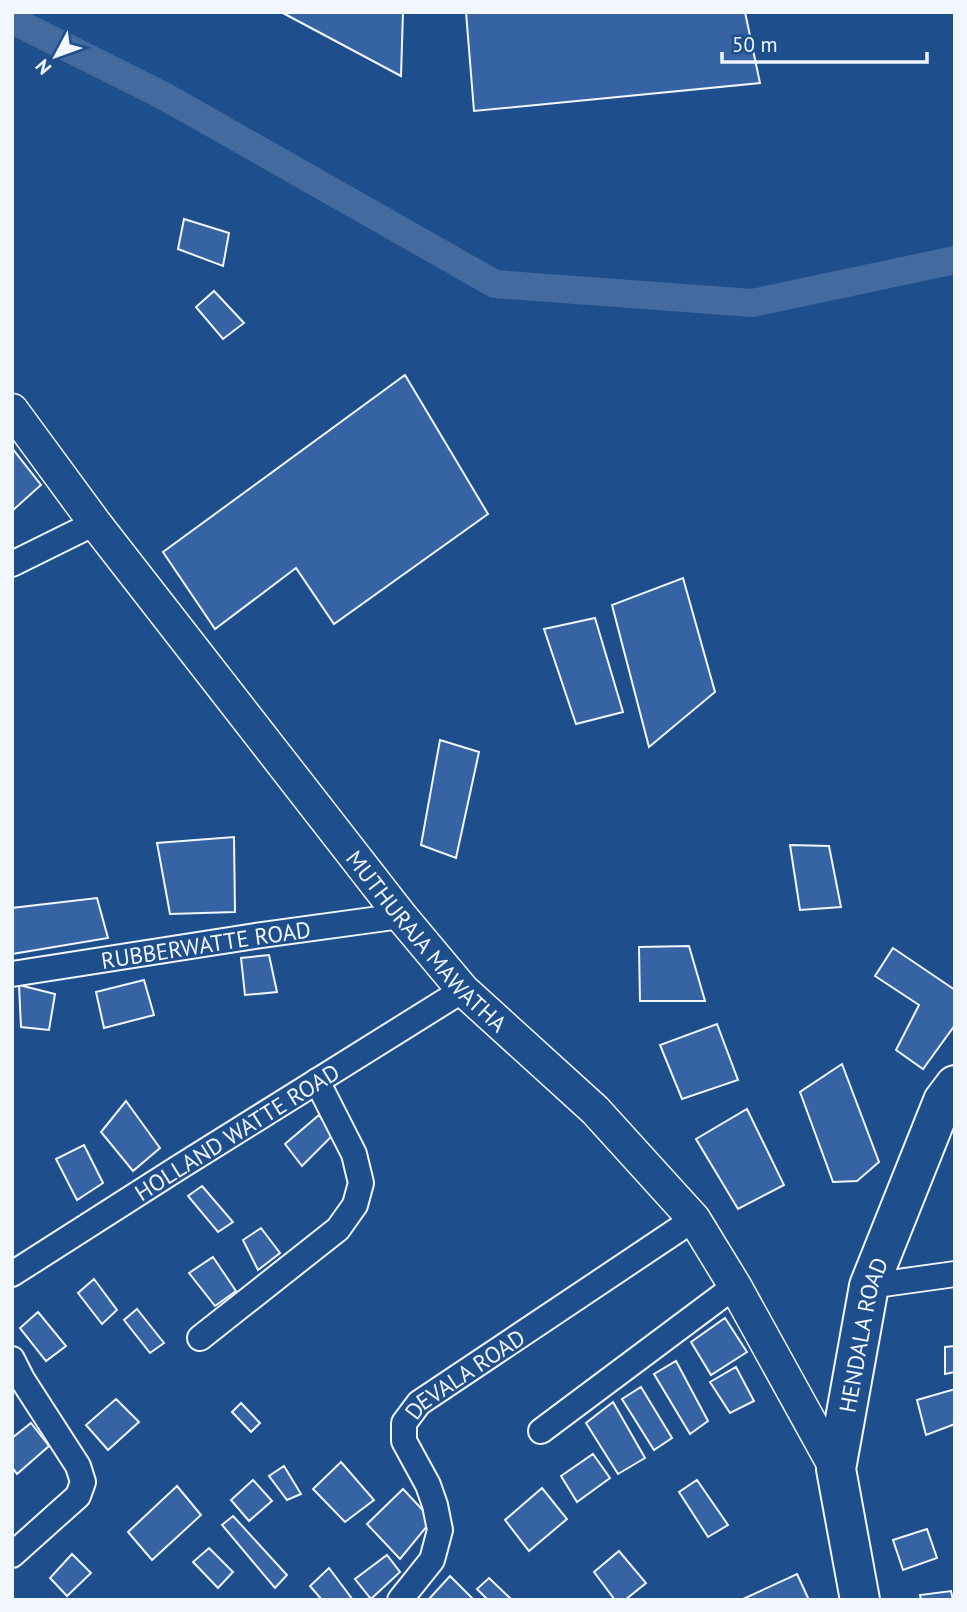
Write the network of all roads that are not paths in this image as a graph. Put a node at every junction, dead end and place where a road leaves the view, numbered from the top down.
1 (12, 410) edge
2 (94, 523) junction
3 (12, 564) edge
4 (401, 916) junction
5 (12, 974) edge
6 (463, 990) junction
7 (317, 1081) junction
8 (951, 1095) edge
9 (694, 1219) junction
10 (12, 1274) edge
11 (955, 1274) edge
12 (735, 1286) junction
13 (869, 1286) junction
14 (200, 1338) dead end
15 (16, 1375) edge
16 (541, 1431) dead end
17 (836, 1469) junction
18 (12, 1555) edge
19 (400, 1600) edge
20 (860, 1600) edge

1 - 2 street, MUTHURAJA MAWATHA
2 - 3 street
2 - 4 street, MUTHURAJA MAWATHA
4 - 5 street, RUBBERWATTE ROAD
4 - 6 street, MUTHURAJA MAWATHA
6 - 7 street, HOLLAND WATTE ROAD
6 - 9 street, MUTHURAJA MAWATHA
7 - 10 street, HOLLAND WATTE ROAD
7 - 14 street
8 - 13 main road, HENDALA ROAD
9 - 12 street, MUTHURAJA MAWATHA
9 - 19 street, DEVALA ROAD
11 - 13 street
12 - 16 street
12 - 17 street, MUTHURAJA MAWATHA
13 - 17 main road, HENDALA ROAD
15 - 18 street
17 - 20 main road, HENDALA ROAD

